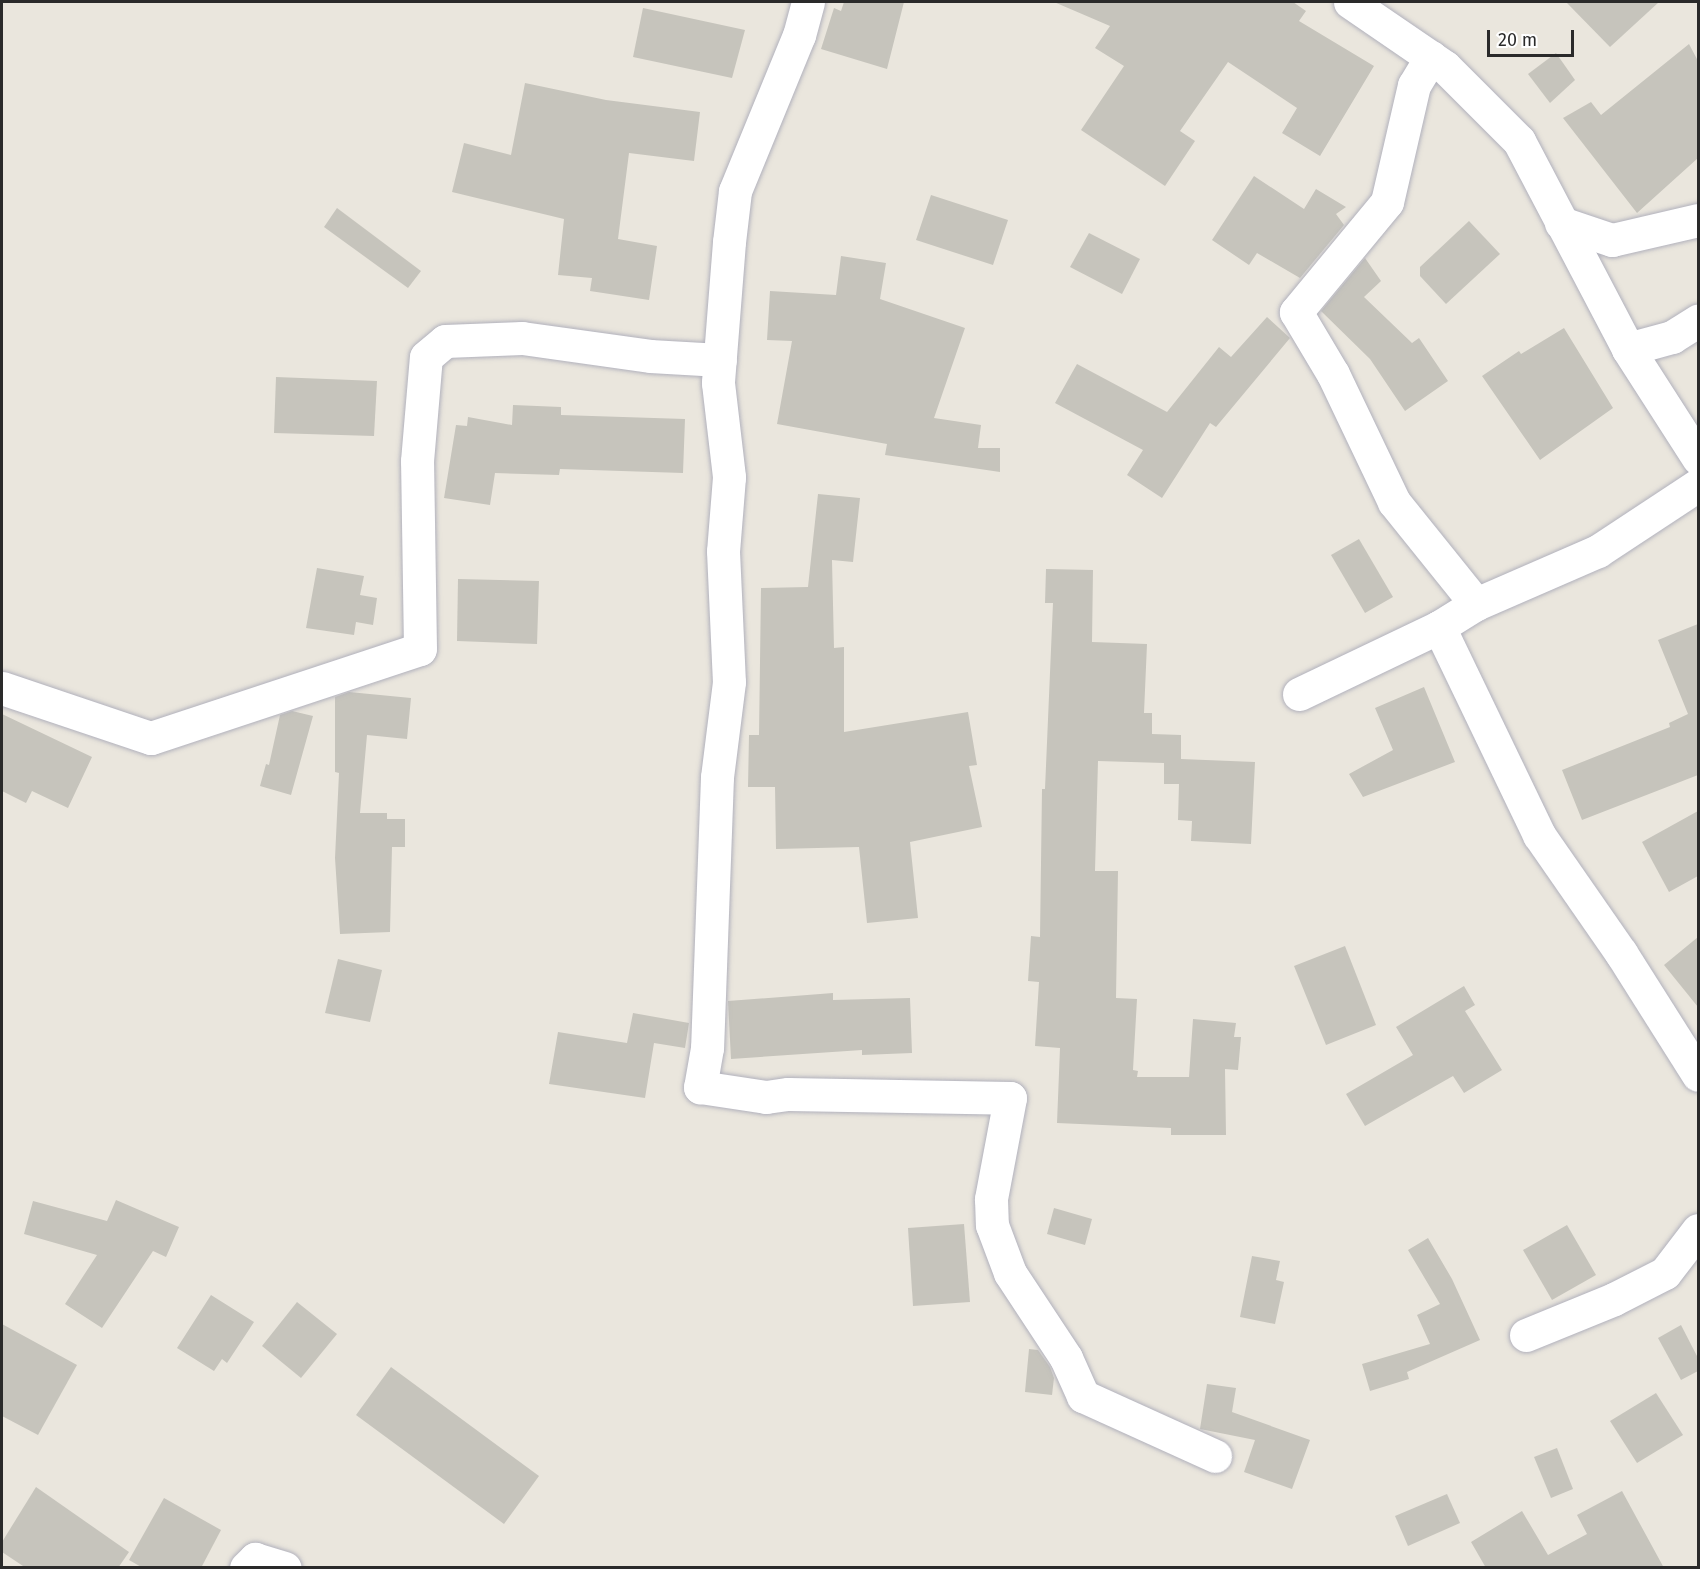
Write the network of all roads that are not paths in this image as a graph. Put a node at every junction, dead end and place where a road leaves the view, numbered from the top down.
1 (808, 2) edge
2 (1350, 2) edge
3 (1431, 57) junction
4 (1698, 220) edge
5 (1561, 223) junction
6 (1698, 321) edge
7 (1628, 349) junction
8 (720, 360) junction
9 (1698, 458) edge
10 (1698, 485) edge
11 (1476, 604) junction
12 (1439, 627) junction
13 (2, 688) edge
14 (1299, 694) dead end
15 (1693, 1057) edge
16 (1698, 1230) edge
17 (1526, 1335) dead end
18 (1215, 1456) dead end
19 (246, 1568) edge
20 (285, 1568) edge

1 - 8 street
2 - 3 street
3 - 5 street
3 - 11 street
4 - 5 street
5 - 7 street
6 - 7 street
7 - 9 street
8 - 13 street
8 - 18 street
10 - 11 street
11 - 12 street
12 - 14 street
12 - 15 street
16 - 17 street
19 - 20 street

